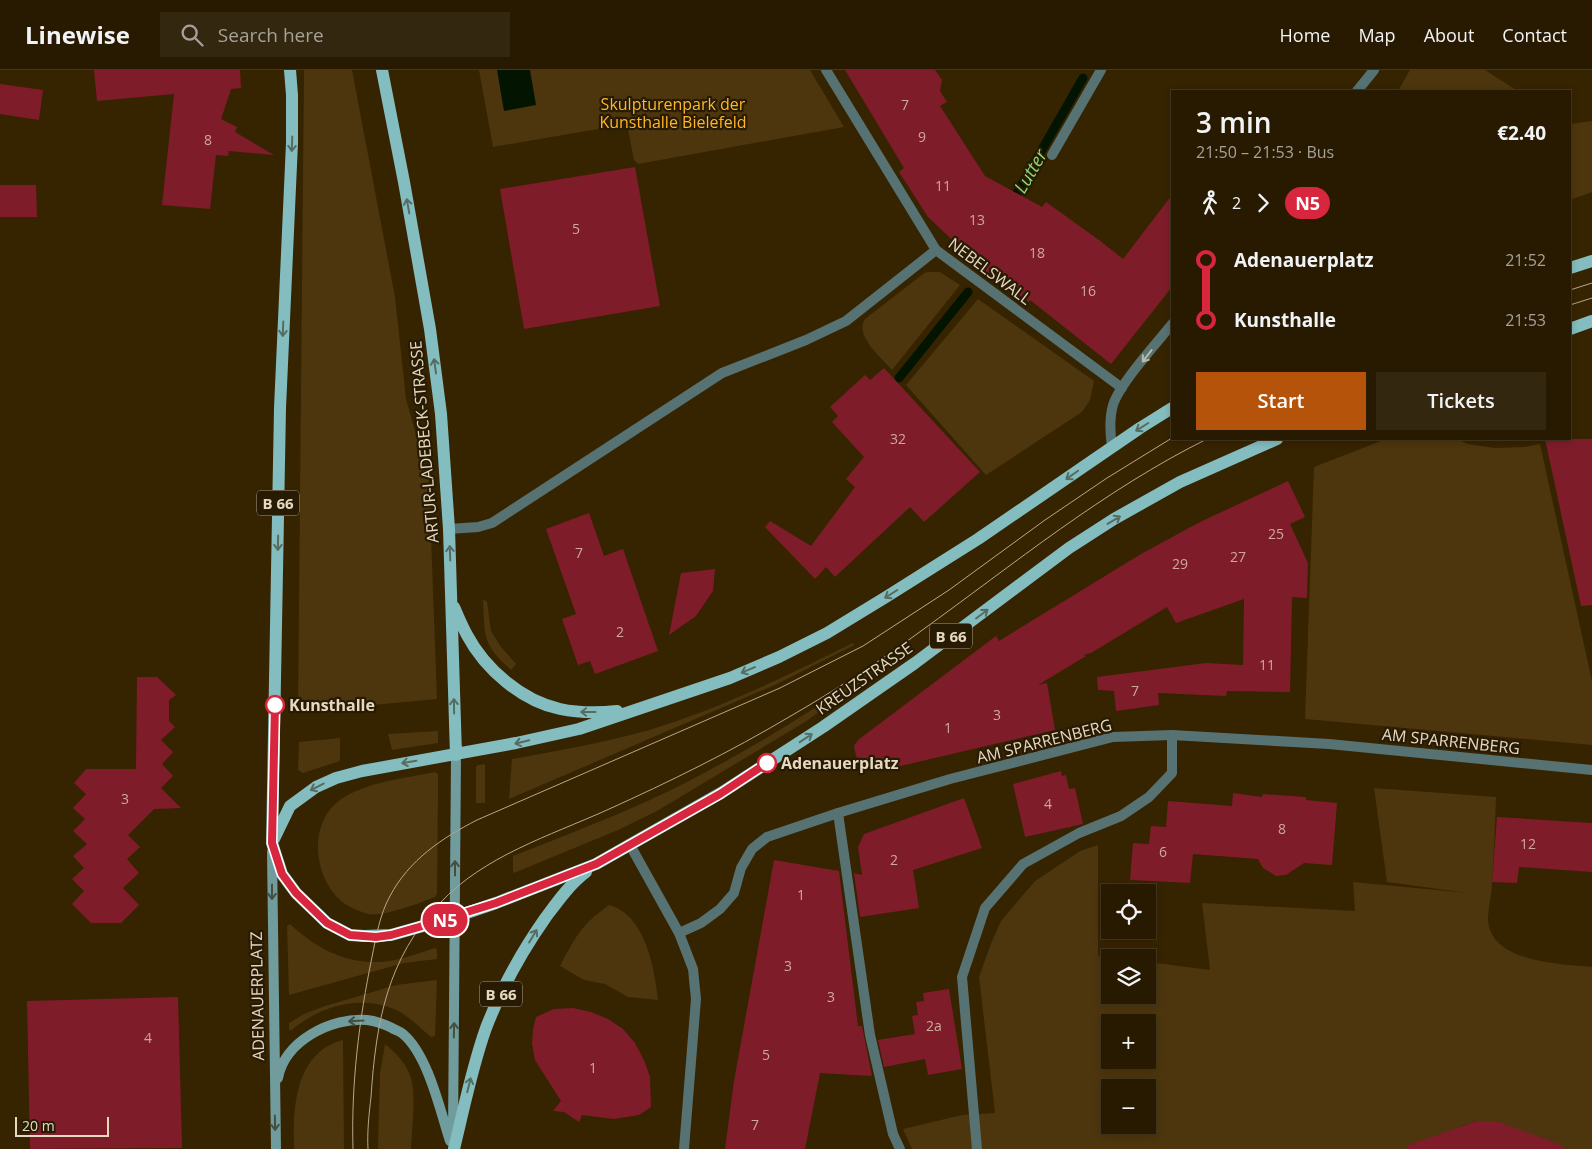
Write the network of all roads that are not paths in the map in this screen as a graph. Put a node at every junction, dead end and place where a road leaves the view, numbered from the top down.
1 (290, 70) edge
2 (382, 70) edge
3 (826, 70) edge
4 (1102, 70) edge
5 (1374, 70) edge
6 (1358, 90) edge
7 (1052, 155) dead end
8 (936, 250) junction
9 (1592, 260) edge
10 (1571, 268) edge
11 (1592, 321) edge
12 (1171, 325) edge
13 (1571, 329) edge
14 (1122, 388) junction
15 (1171, 409) edge
16 (1275, 440) edge
17 (1112, 447) junction
18 (450, 529) junction
19 (452, 602) junction
20 (637, 710) junction
21 (1172, 736) junction
22 (456, 755) junction
23 (1592, 770) edge
24 (838, 813) junction
25 (272, 843) junction
26 (630, 845) junction
27 (596, 864) junction
28 (454, 917) junction
29 (679, 933) junction
30 (275, 1097) junction
31 (276, 1149) edge
32 (453, 1149) edge
33 (684, 1149) edge
34 (900, 1149) edge
35 (977, 1149) edge

1 -> 25 main road, ADENAUERPLATZ / B 66
18 -> 2 main road, ARTUR-LADEBECK-STRASSE
3 - 8 street, NEBELSWALL
4 - 7 street
5 - 6 street
8 - 14 street, NEBELSWALL
8 - 18 street
9 - 10 main road
11 - 13 main road
12 -> 14 street
14 - 17 street
15 -> 17 main road
26 -> 16 main road, KREUZSTRASSE / B 66
17 -> 20 main road
19 -> 18 main road, ARTUR-LADEBECK-STRASSE
20 -> 19 main road
22 -> 19 main road, ARTUR-LADEBECK-STRASSE
20 -> 22 main road
21 - 23 street, AM SPARRENBERG
21 - 24 street, AM SPARRENBERG
21 - 35 street
22 -> 25 main road, ADENAUERPLATZ
28 -> 22 main road
24 - 29 street, AM SPARRENBERG
24 - 34 street
25 - 28 main road, ADENAUERPLATZ / B 66
25 -> 30 main road, ADENAUERPLATZ
26 - 27 main road, KREUZSTRASSE / B 66
26 - 29 street
27 - 28 main road, KREUZSTRASSE / B 66
32 -> 27 main road, B 66
32 -> 28 main road
29 - 33 street
30 -> 31 main road, ADENAUERPLATZ
32 -> 30 main road

